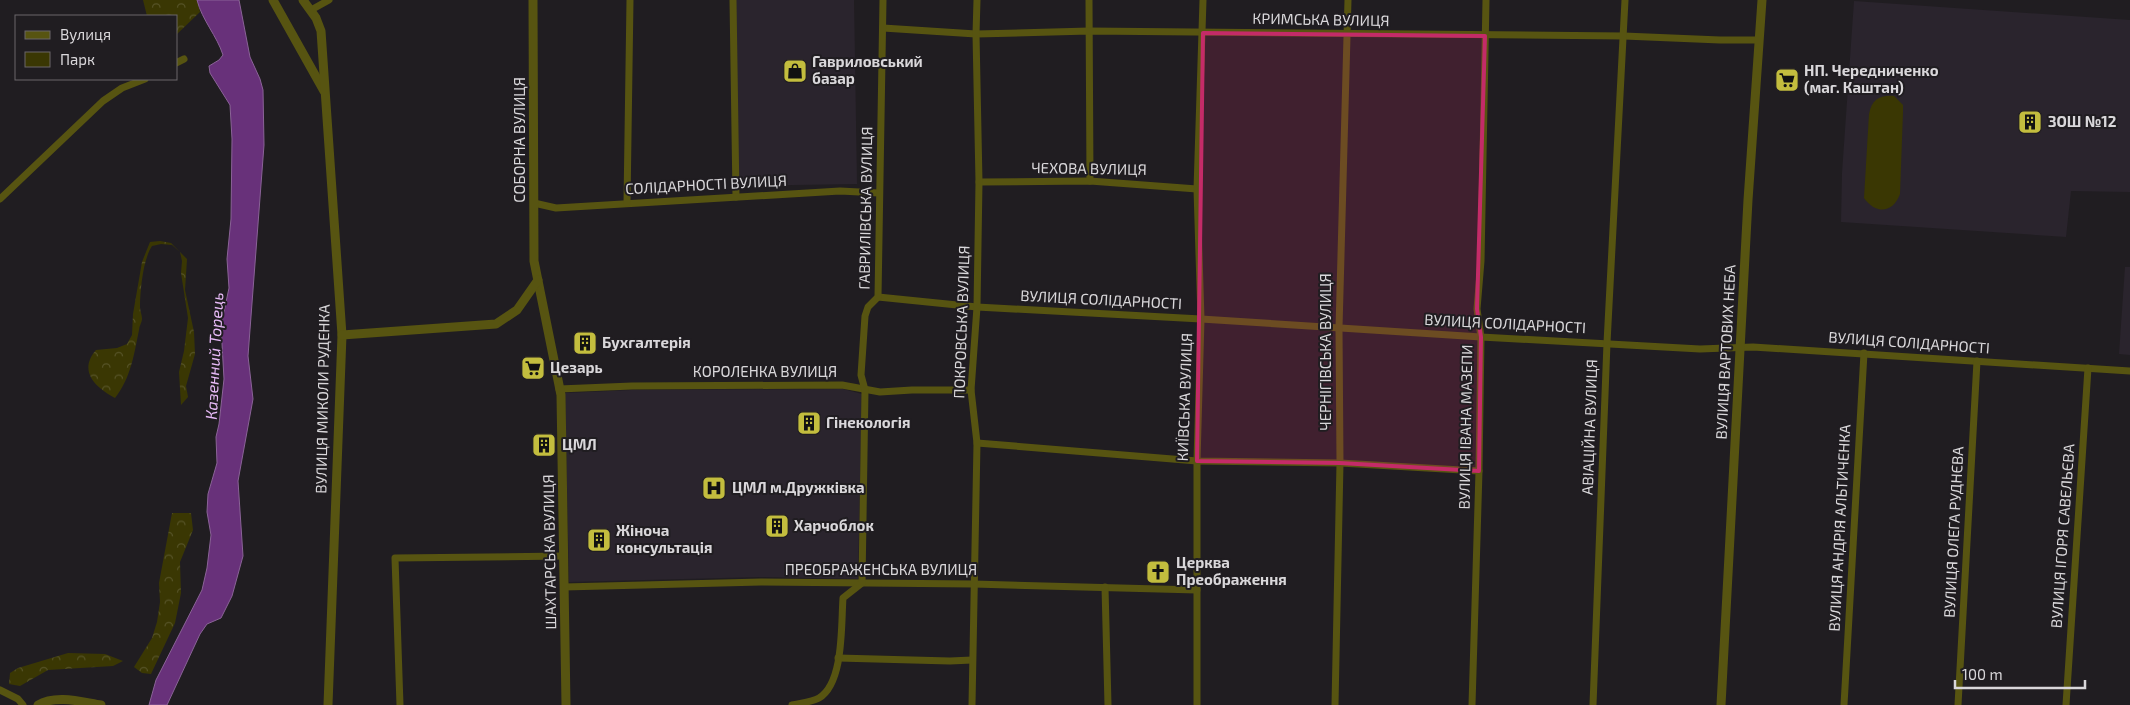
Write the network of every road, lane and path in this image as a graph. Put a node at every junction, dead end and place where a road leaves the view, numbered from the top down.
1 (273, 0) edge
2 (303, 0) edge
3 (329, 0) edge
4 (533, 0) edge
5 (630, 0) edge
6 (733, 0) edge
7 (883, 0) edge
8 (977, 0) edge
9 (1089, 0) edge
10 (1203, 0) edge
11 (1348, 0) edge
12 (1486, 0) edge
13 (1625, 0) edge
14 (1762, 0) edge
15 (311, 10) junction
16 (883, 28) junction
17 (1089, 31) junction
18 (1202, 32) junction
19 (976, 34) junction
20 (1347, 34) junction
21 (1485, 36) junction
22 (1624, 36) junction
23 (1759, 40) junction
24 (184, 60) dead end
25 (178, 62) edge
26 (142, 80) edge
27 (325, 94) junction
28 (1090, 181) junction
29 (979, 182) junction
30 (1197, 189) junction
31 (880, 194) junction
32 (736, 197) junction
33 (0, 199) edge
34 (627, 203) junction
35 (534, 204) junction
36 (538, 280) junction
37 (878, 297) junction
38 (977, 307) junction
39 (1201, 319) junction
40 (1339, 328) junction
41 (342, 335) junction
42 (1481, 337) junction
43 (1607, 343) junction
44 (1740, 347) junction
45 (1864, 353) junction
46 (1976, 361) junction
47 (2088, 368) junction
48 (2130, 371) edge
49 (559, 389) junction
50 (865, 390) junction
51 (971, 390) junction
52 (977, 443) junction
53 (1197, 461) junction
54 (1340, 463) junction
55 (1479, 471) junction
56 (564, 556) junction
57 (862, 583) junction
58 (973, 584) junction
59 (564, 587) junction
60 (1105, 588) junction
61 (1197, 590) junction
62 (838, 658) junction
63 (972, 660) junction
64 (0, 690) edge
65 (23, 705) edge
66 (38, 705) edge
67 (101, 705) edge
68 (328, 705) edge
69 (400, 705) edge
70 (566, 705) edge
71 (792, 705) edge
72 (972, 705) edge
73 (1108, 705) edge
74 (1197, 705) edge
75 (1335, 705) edge
76 (1472, 705) edge
77 (1593, 705) edge
78 (1721, 705) edge
79 (1844, 705) edge
80 (1958, 705) edge
81 (2066, 705) edge

1 - 27 street, ВУЛИЦЯ МИКОЛИ РУДЕНКА
2 - 15 street, ВУЛИЦЯ МИКОЛИ РУДЕНКА
3 - 15 street
4 - 35 street, СОБОРНА ВУЛИЦЯ
5 - 34 street
6 - 32 street
7 - 16 street, ГАВРИЛІВСЬКА ВУЛИЦЯ
8 - 19 street, ПОКРОВСЬКА ВУЛИЦЯ
9 - 17 street
10 - 18 street, КИЇВСЬКА ВУЛИЦЯ
11 - 20 street, ЧЕРНІГІВСЬКА ВУЛИЦЯ
12 - 21 street, ВУЛИЦЯ ІВАНА МАЗЕПИ
13 - 22 street, АВІАЦІЙНА ВУЛИЦЯ
14 - 23 street, ВУЛИЦЯ ВАРТОВИХ НЕБА
15 - 27 street, ВУЛИЦЯ МИКОЛИ РУДЕНКА
16 - 19 street, КРИМСЬКА ВУЛИЦЯ
16 - 31 street, ГАВРИЛІВСЬКА ВУЛИЦЯ
17 - 18 street, КРИМСЬКА ВУЛИЦЯ
17 - 19 street, КРИМСЬКА ВУЛИЦЯ
17 - 28 street
18 - 20 street, КРИМСЬКА ВУЛИЦЯ
18 - 30 street, КИЇВСЬКА ВУЛИЦЯ
19 - 29 street, ПОКРОВСЬКА ВУЛИЦЯ
20 - 21 street, КРИМСЬКА ВУЛИЦЯ
20 - 40 street, ЧЕРНІГІВСЬКА ВУЛИЦЯ
21 - 22 street, КРИМСЬКА ВУЛИЦЯ
21 - 42 street, ВУЛИЦЯ ІВАНА МАЗЕПИ
22 - 23 street, КРИМСЬКА ВУЛИЦЯ
22 - 43 street, АВІАЦІЙНА ВУЛИЦЯ
23 - 44 street, ВУЛИЦЯ ВАРТОВИХ НЕБА
24 - 25 street
26 - 33 street
27 - 41 street, ВУЛИЦЯ МИКОЛИ РУДЕНКА
28 - 29 street, ЧЕХОВА ВУЛИЦЯ
28 - 30 street, ЧЕХОВА ВУЛИЦЯ
29 - 38 street, ПОКРОВСЬКА ВУЛИЦЯ
30 - 39 street, КИЇВСЬКА ВУЛИЦЯ
31 - 32 street, СОЛІДАРНОСТІ ВУЛИЦЯ
31 - 37 street, ГАВРИЛІВСЬКА ВУЛИЦЯ
32 - 34 street, СОЛІДАРНОСТІ ВУЛИЦЯ
34 - 35 street, СОЛІДАРНОСТІ ВУЛИЦЯ
35 - 36 street, СОБОРНА ВУЛИЦЯ
36 - 41 street
36 - 49 street, ШАХТАРСЬКА ВУЛИЦЯ
37 - 38 street, ВУЛИЦЯ СОЛІДАРНОСТІ
37 - 50 street, ГАВРИЛІВСЬКА ВУЛИЦЯ
38 - 39 street, ВУЛИЦЯ СОЛІДАРНОСТІ
38 - 51 street, ПОКРОВСЬКА ВУЛИЦЯ
39 - 40 street, ВУЛИЦЯ СОЛІДАРНОСТІ
39 - 53 street, КИЇВСЬКА ВУЛИЦЯ
40 - 42 street, ВУЛИЦЯ СОЛІДАРНОСТІ
40 - 54 street, ЧЕРНІГІВСЬКА ВУЛИЦЯ
41 - 68 street, ВУЛИЦЯ МИКОЛИ РУДЕНКА
42 - 43 street, ВУЛИЦЯ СОЛІДАРНОСТІ
42 - 55 street, ВУЛИЦЯ ІВАНА МАЗЕПИ
43 - 44 street, ВУЛИЦЯ СОЛІДАРНОСТІ
43 - 77 street, АВІАЦІЙНА ВУЛИЦЯ
44 - 45 street, ВУЛИЦЯ СОЛІДАРНОСТІ
44 - 78 street, ВУЛИЦЯ ВАРТОВИХ НЕБА
45 - 46 street, ВУЛИЦЯ СОЛІДАРНОСТІ
45 - 79 street, ВУЛИЦЯ АНДРІЯ АЛЬТИЧЕНКА
46 - 47 street, ВУЛИЦЯ СОЛІДАРНОСТІ
46 - 80 street, ВУЛИЦЯ ОЛЕГА РУДНЄВА
47 - 48 street, ВУЛИЦЯ СОЛІДАРНОСТІ
47 - 81 street, ВУЛИЦЯ ІГОРЯ САВЕЛЬЄВА
49 - 50 street, КОРОЛЕНКА ВУЛИЦЯ
49 - 56 street, ШАХТАРСЬКА ВУЛИЦЯ
50 - 51 street, КОРОЛЕНКА ВУЛИЦЯ
50 - 57 street, ГАВРИЛІВСЬКА ВУЛИЦЯ
51 - 52 street, ПОКРОВСЬКА ВУЛИЦЯ
52 - 53 street
52 - 58 street, ПОКРОВСЬКА ВУЛИЦЯ
53 - 54 street
53 - 61 street, КИЇВСЬКА ВУЛИЦЯ
54 - 55 street
54 - 75 street, ЧЕРНІГІВСЬКА ВУЛИЦЯ
55 - 76 street, ВУЛИЦЯ ІВАНА МАЗЕПИ
56 - 59 street, ШАХТАРСЬКА ВУЛИЦЯ
56 - 69 street
57 - 58 street, ПРЕОБРАЖЕНСЬКА ВУЛИЦЯ
57 - 59 street, ПРЕОБРАЖЕНСЬКА ВУЛИЦЯ
57 - 62 street
58 - 60 street, ПРЕОБРАЖЕНСЬКА ВУЛИЦЯ
58 - 63 street, ПОКРОВСЬКА ВУЛИЦЯ
59 - 70 street, ШАХТАРСЬКА ВУЛИЦЯ
60 - 61 street, ПРЕОБРАЖЕНСЬКА ВУЛИЦЯ
60 - 73 street
61 - 74 street, КИЇВСЬКА ВУЛИЦЯ
62 - 63 street
62 - 71 street
63 - 72 street, ПОКРОВСЬКА ВУЛИЦЯ
64 - 65 street
66 - 67 street

